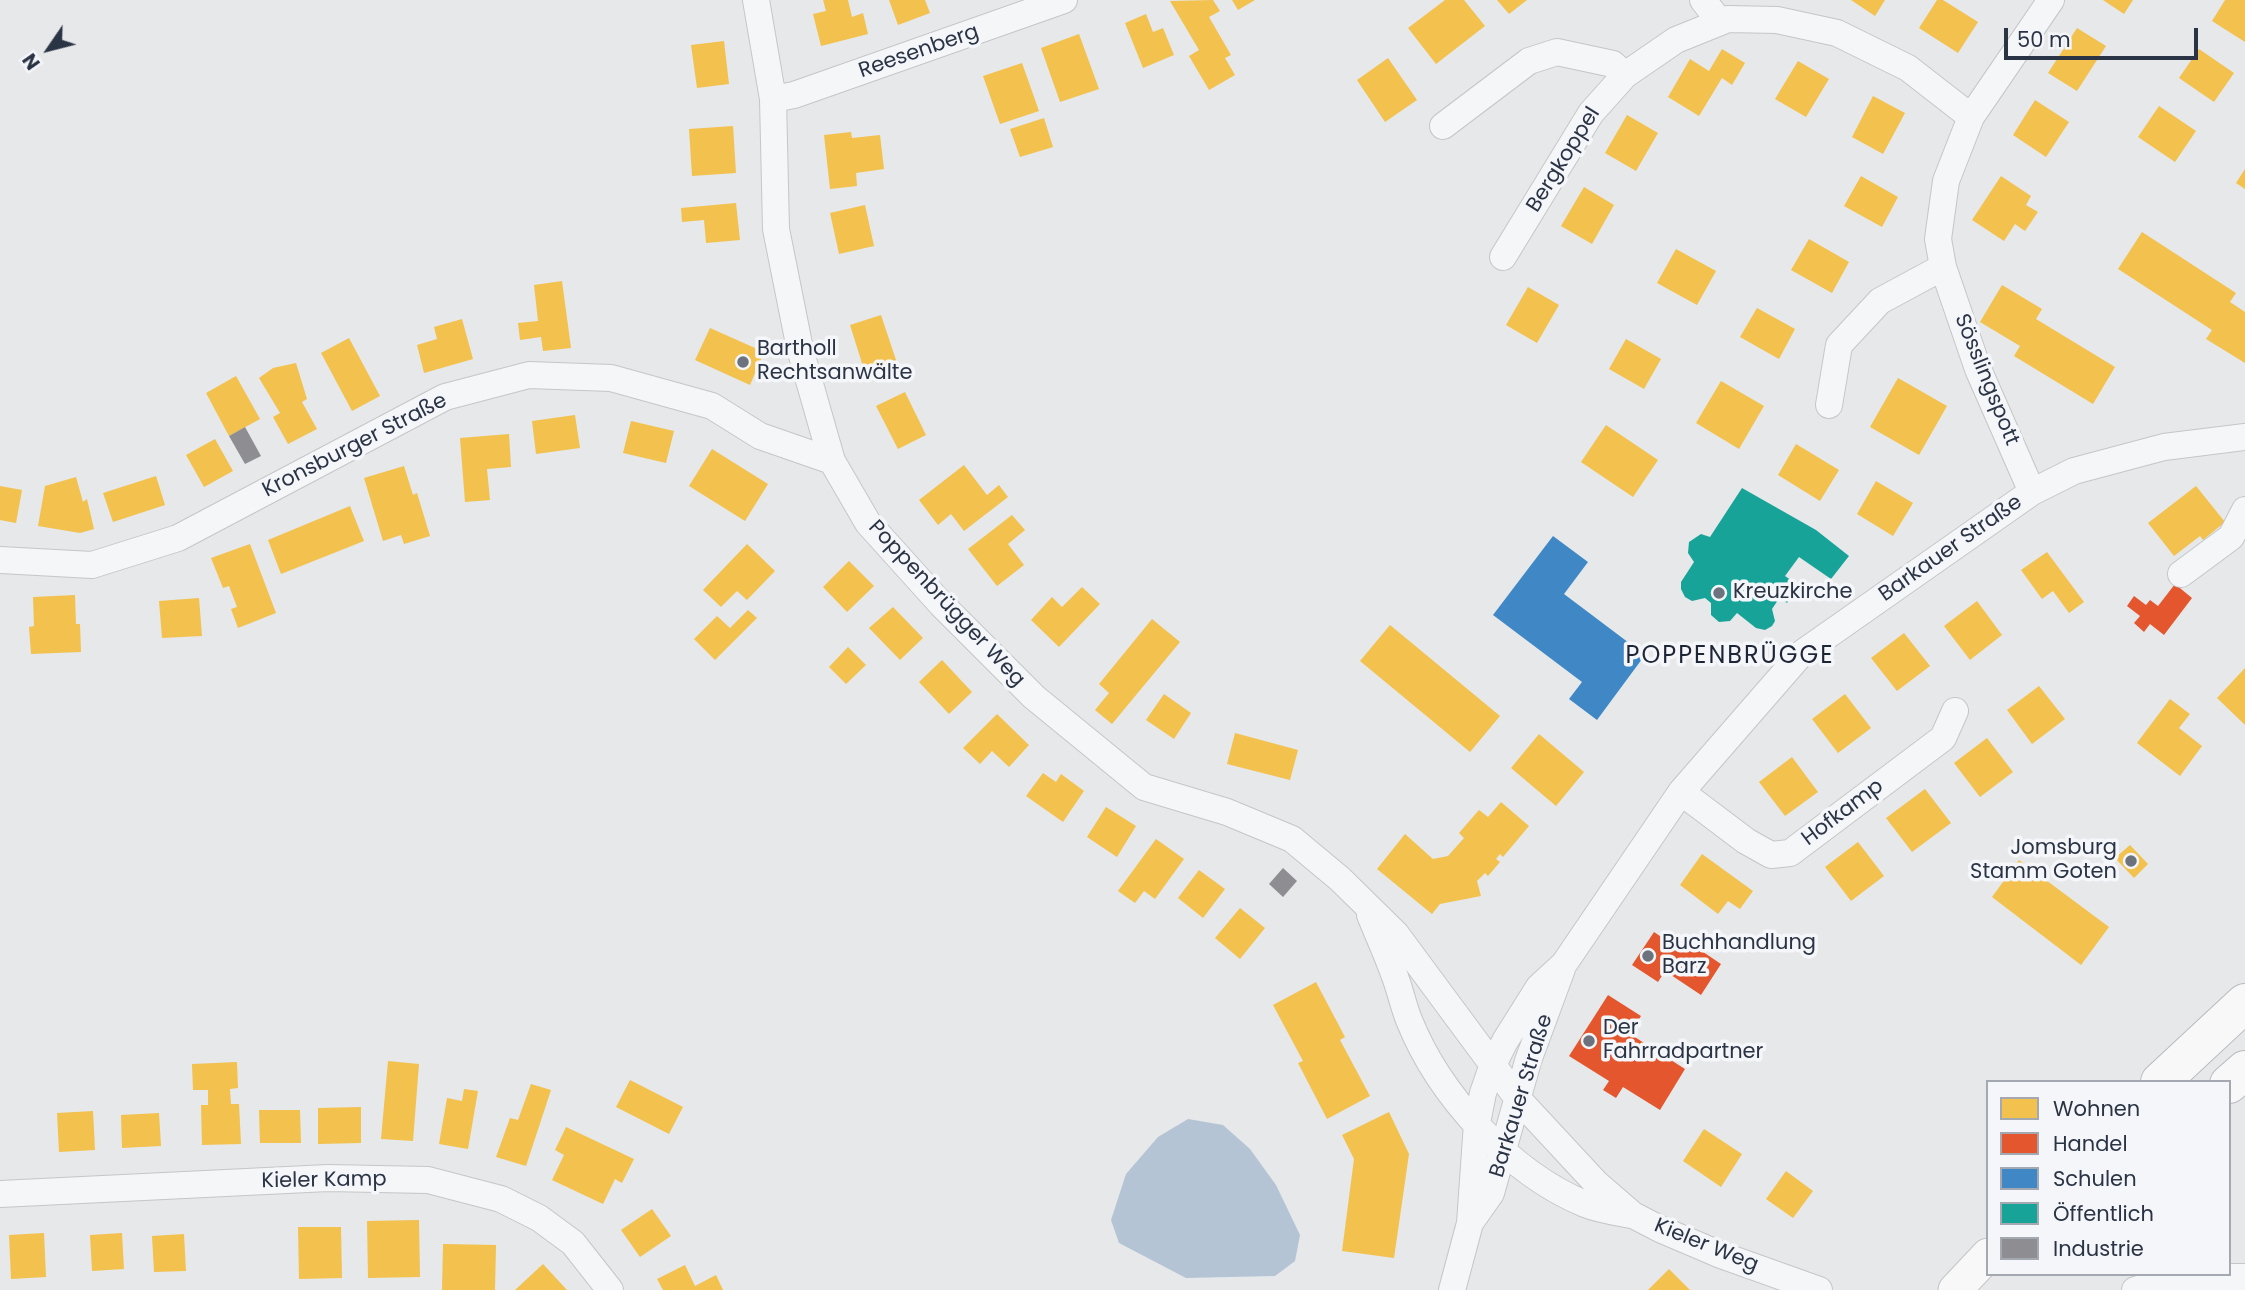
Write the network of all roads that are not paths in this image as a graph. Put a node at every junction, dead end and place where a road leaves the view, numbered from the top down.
1 (756, 0) edge
2 (1064, 0) edge
3 (1703, 0) edge
4 (2051, 0) edge
5 (1720, 22) junction
6 (1625, 75) junction
7 (773, 99) junction
8 (1970, 117) junction
9 (1443, 126) dead end
10 (1503, 257) dead end
11 (1943, 267) junction
12 (1829, 405) dead end
13 (2245, 437) edge
14 (832, 461) junction
15 (2032, 492) junction
16 (2245, 510) edge
17 (0, 560) edge
18 (2181, 574) dead end
19 (1955, 711) dead end
20 (1681, 792) junction
21 (1367, 906) junction
22 (1564, 964) junction
23 (2245, 1003) edge
24 (1492, 1067) junction
25 (2245, 1070) edge
26 (2162, 1080) edge
27 (2231, 1082) edge
28 (1518, 1099) junction
29 (1477, 1124) junction
30 (1504, 1152) junction
31 (0, 1194) edge
32 (1633, 1215) junction
33 (1470, 1223) junction
34 (1986, 1257) edge
35 (2245, 1277) edge
36 (610, 1290) edge
37 (1452, 1290) edge
38 (1819, 1290) edge
39 (1955, 1290) edge
40 (2135, 1290) edge

1 - 7 street, Poppenbrügger Weg
2 - 7 street, Reesenberg
3 - 5 street
4 - 8 street, Sösslingspott
5 - 6 street, Bergkoppel
5 - 8 street, Bergkoppel
6 - 9 street
6 - 10 street, Bergkoppel
7 - 14 street, Poppenbrügger Weg
8 - 11 street, Sösslingspott
11 - 12 street
11 - 15 street, Sösslingspott
13 - 15 street, Barkauer Straße
14 - 17 street, Kronsburger Straße
14 - 21 street, Poppenbrügger Weg
15 - 20 street, Barkauer Straße
16 - 18 street
19 - 20 street, Hofkamp
20 - 22 street, Barkauer Straße
21 - 24 street, Poppenbrügger Weg
21 - 29 street, Poppenbrügger Weg
22 - 24 street, Barkauer Straße
22 - 28 street, Barkauer Straße
23 - 26 highway
24 - 28 street, Poppenbrügger Weg
24 - 29 street, Barkauer Straße
25 - 27 highway
28 - 30 street, Barkauer Straße
28 - 32 street, Kieler Weg
29 - 30 street, Poppenbrügger Weg
29 - 33 street, Barkauer Straße
30 - 32 street, Kieler Weg
30 - 33 street, Barkauer Straße
31 - 36 street, Kieler Kamp
32 - 38 street, Kieler Weg
33 - 37 street, Barkauer Straße
34 - 39 main road
35 - 40 street

